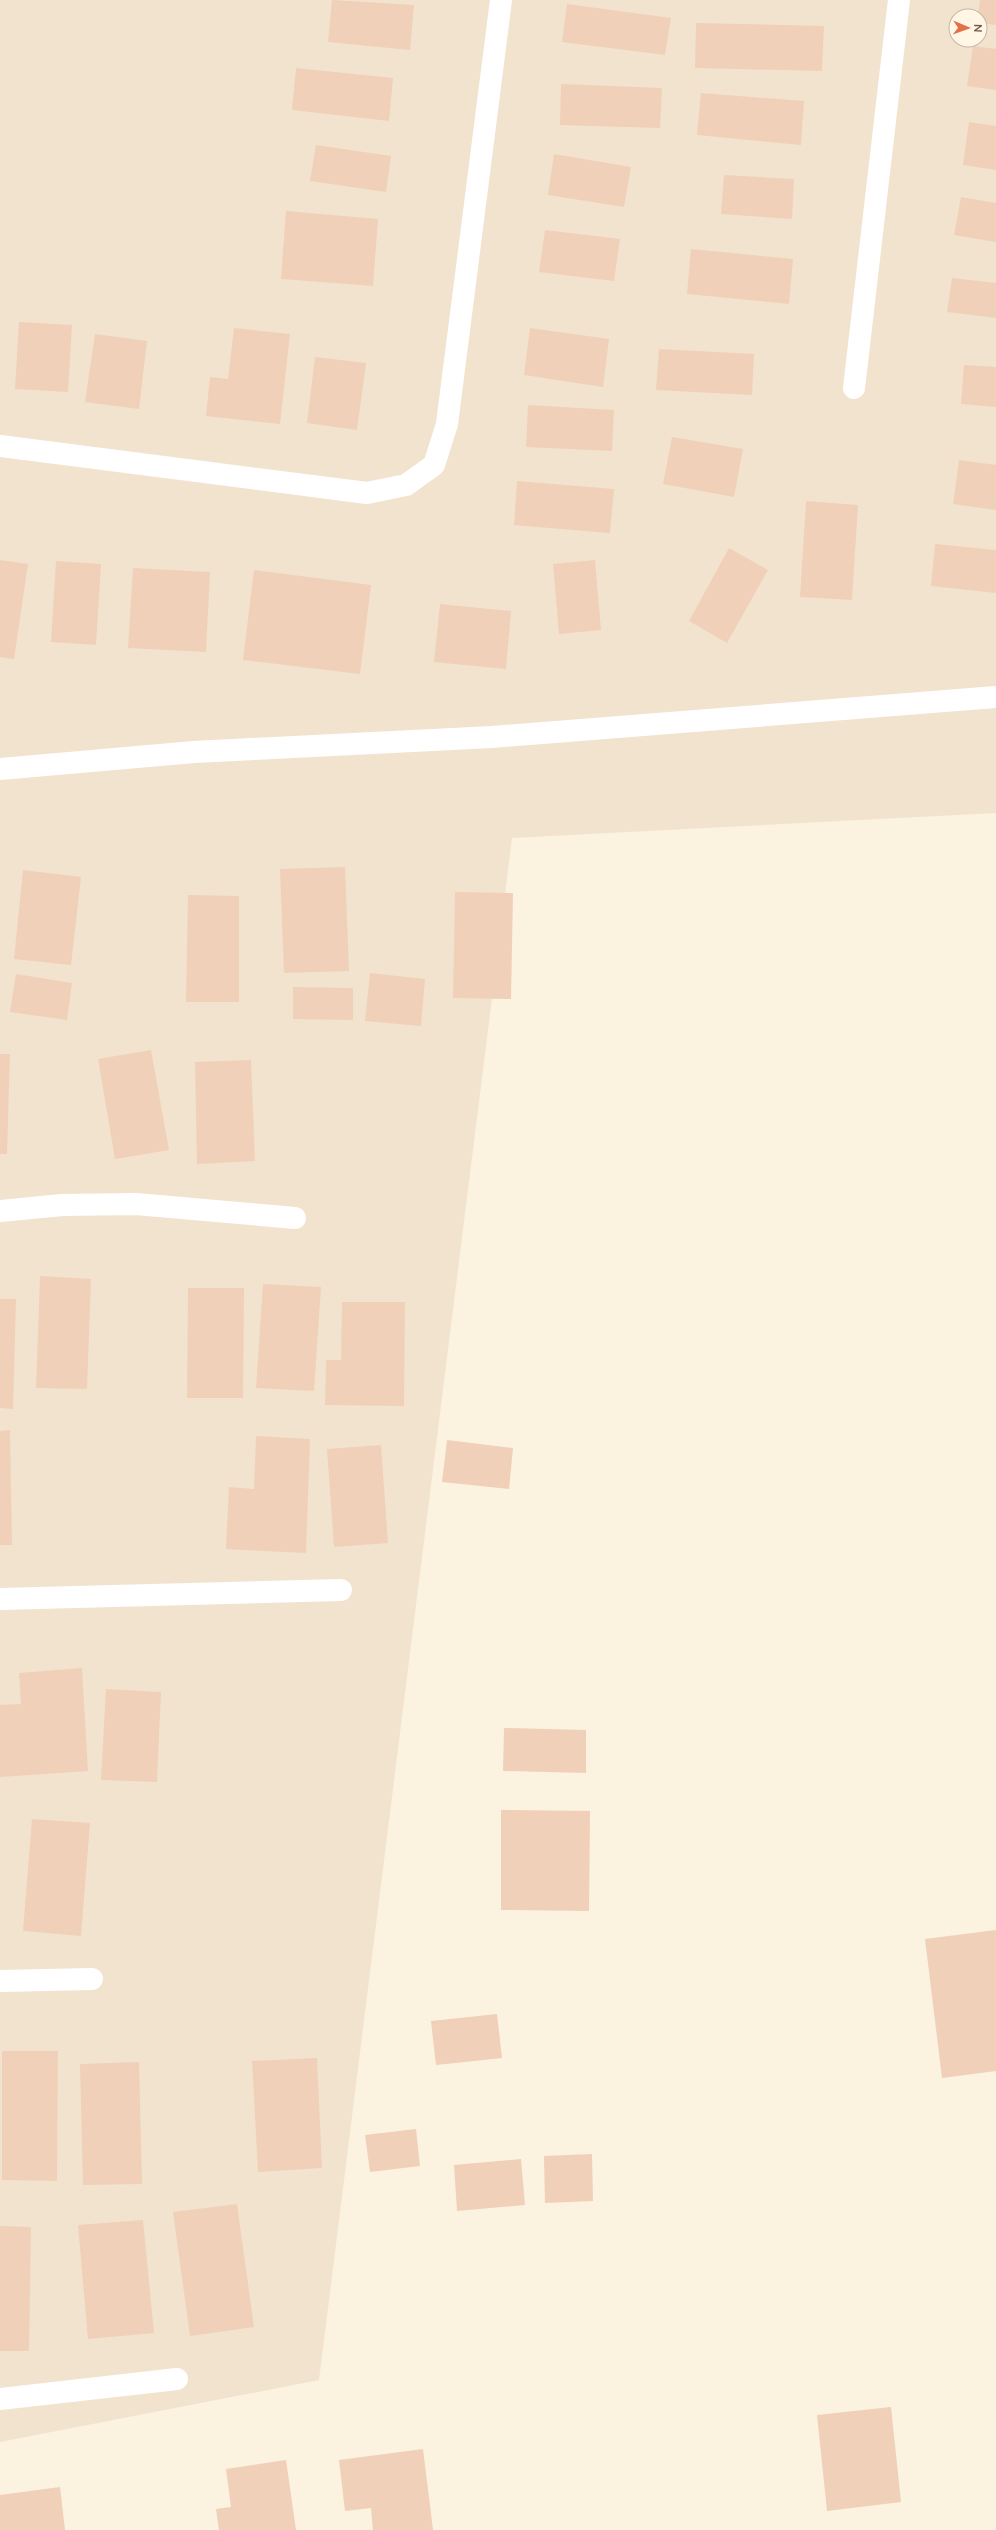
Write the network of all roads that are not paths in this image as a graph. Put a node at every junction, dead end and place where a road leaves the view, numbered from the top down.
1 (501, 0) edge
2 (899, 0) edge
3 (854, 388) dead end
4 (0, 446) edge
5 (996, 697) edge
6 (0, 769) edge
7 (0, 1211) edge
8 (295, 1218) dead end
9 (341, 1590) dead end
10 (0, 1599) edge
11 (92, 1978) dead end
12 (0, 1981) edge
13 (176, 2379) dead end
14 (0, 2399) edge

1 - 4 street
2 - 3 street
5 - 6 street
7 - 8 street
9 - 10 street
11 - 12 street
13 - 14 street

